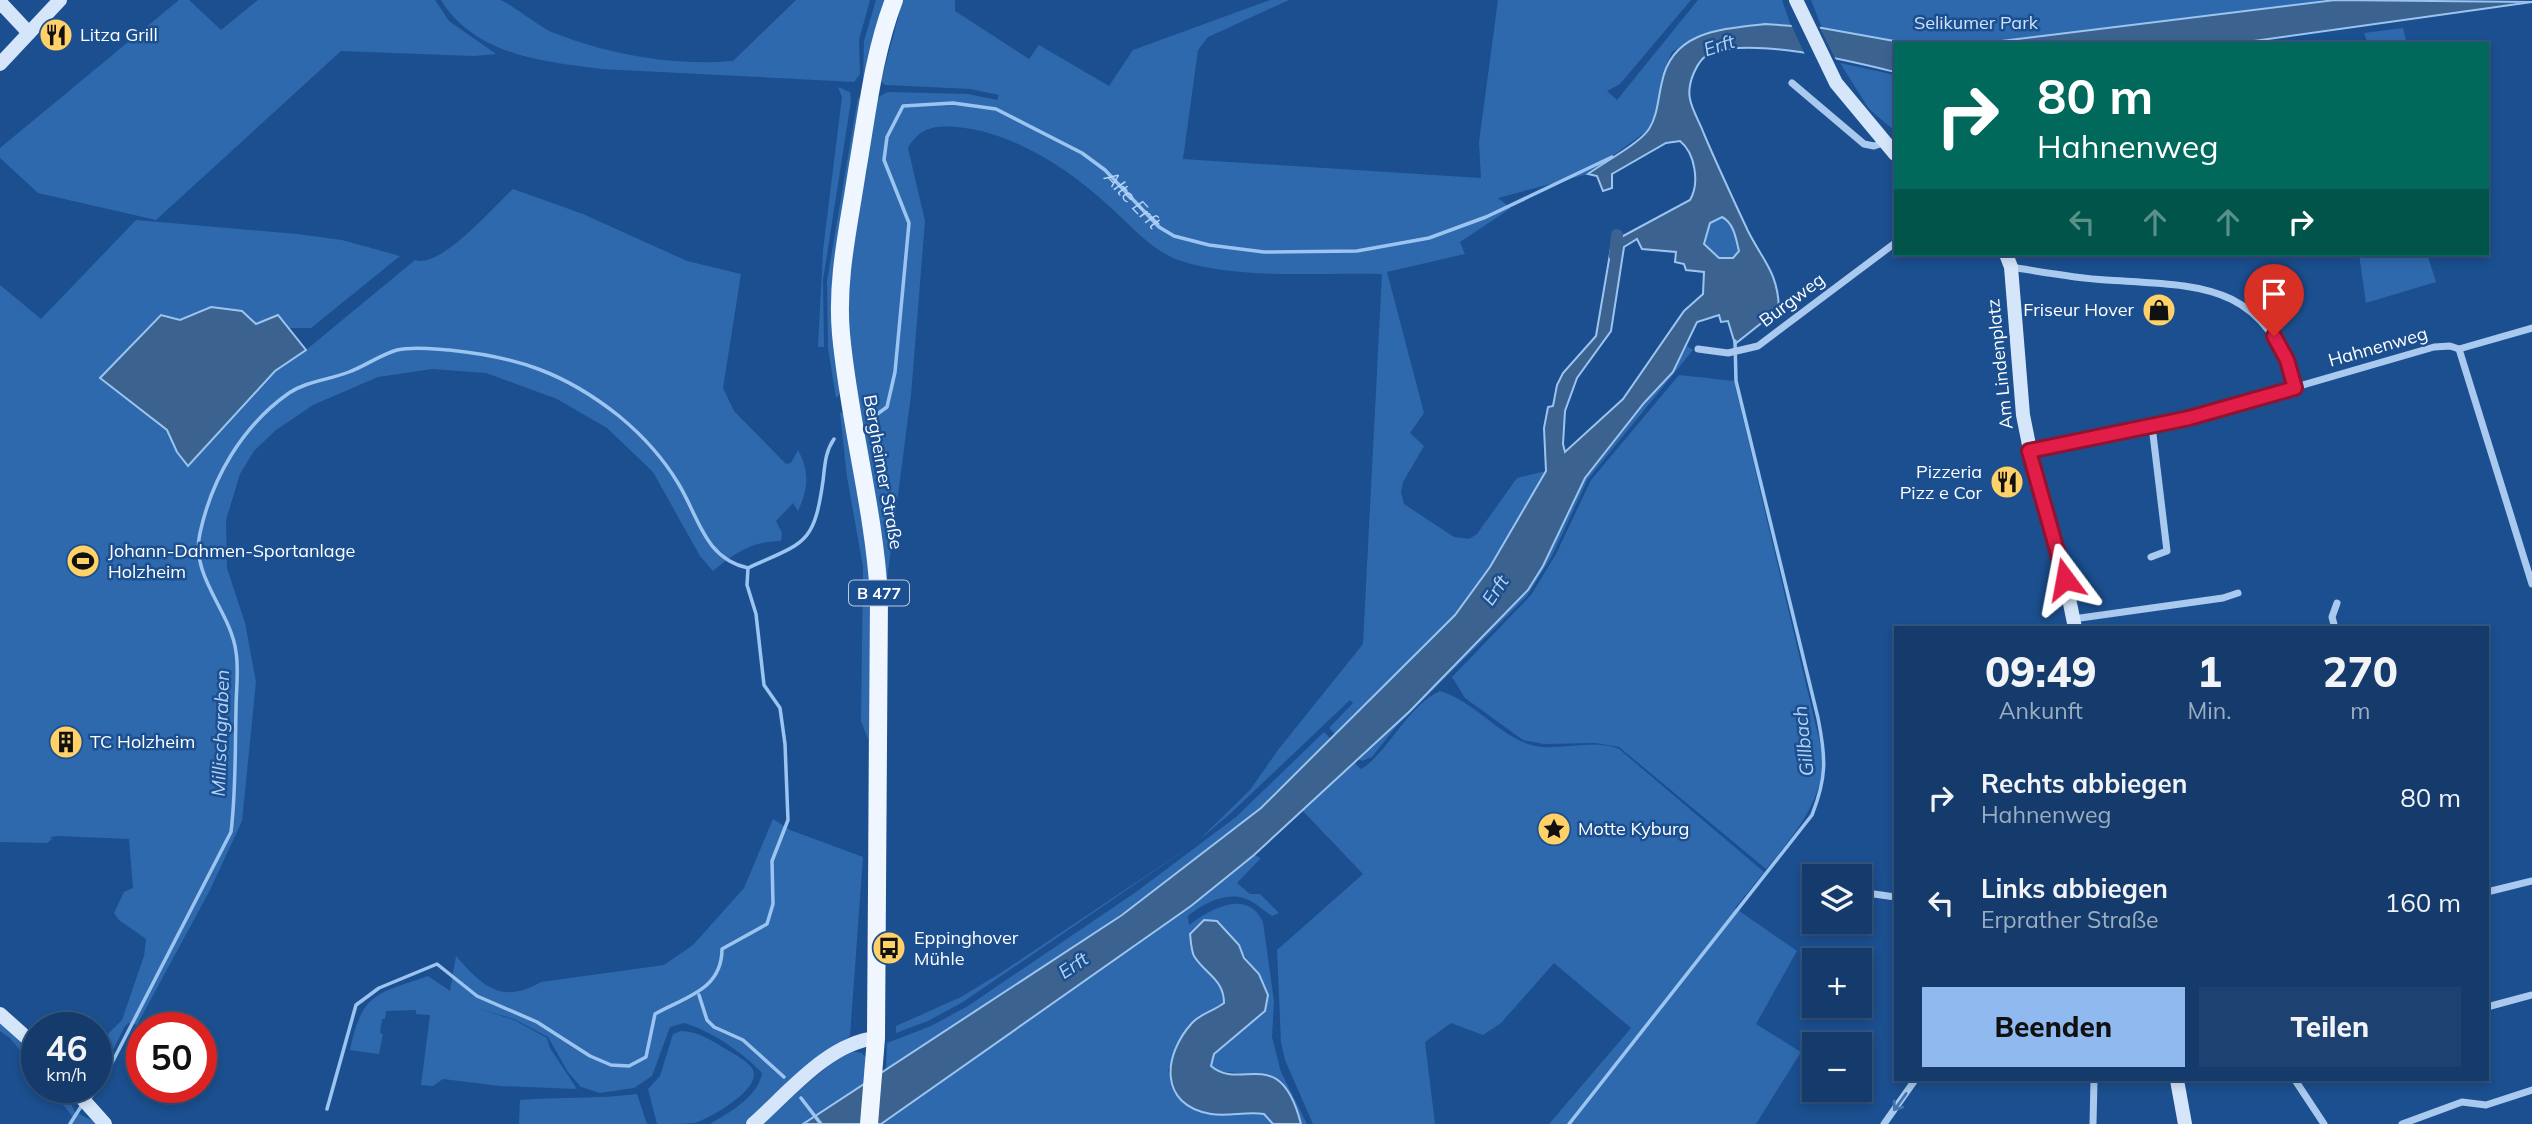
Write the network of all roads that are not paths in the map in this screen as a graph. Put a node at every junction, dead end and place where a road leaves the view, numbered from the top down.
1 (60, 0) edge
2 (894, 0) edge
3 (1796, 0) edge
4 (0, 2) edge
5 (29, 33) junction
6 (0, 64) edge
7 (1792, 83) dead end
8 (1884, 143) junction
9 (1894, 153) edge
10 (1894, 244) edge
11 (2008, 260) edge
12 (2532, 328) edge
13 (1698, 349) dead end
14 (2459, 349) junction
15 (2295, 388) junction
16 (2152, 426) junction
17 (2029, 451) junction
18 (2151, 557) dead end
19 (2532, 584) edge
20 (2238, 593) dead end
21 (2337, 603) dead end
22 (2073, 624) edge
23 (2334, 626) edge
24 (2532, 881) edge
25 (2489, 892) edge
26 (1872, 894) edge
27 (1894, 897) edge
28 (2532, 995) edge
29 (2489, 1006) edge
30 (0, 1014) edge
31 (21, 1033) edge
32 (876, 1038) junction
33 (1913, 1081) edge
34 (2094, 1081) edge
35 (2177, 1081) edge
36 (2296, 1081) edge
37 (2532, 1090) edge
38 (86, 1103) edge
39 (100, 1119) edge
40 (753, 1124) edge
41 (869, 1124) edge
42 (1884, 1124) edge
43 (2093, 1124) edge
44 (2185, 1124) edge
45 (2324, 1124) edge
46 (2402, 1124) edge

1 - 5 main road
2 - 32 main road, Bergheimer Straße / B 477
3 - 8 main road
4 - 5 main road
5 - 6 main road
7 - 8 street
8 - 9 main road
10 - 13 street, Burgweg
11 - 15 street
11 - 17 main road, Am Lindenplatz
12 - 14 street, Hahnenweg
14 - 15 street, Hahnenweg
14 - 19 street
15 - 16 street, Hahnenweg
16 - 17 street, Hahnenweg
16 - 18 street
17 - 22 main road, Am Lindenplatz
20 - 22 street, Am Lindenplatz
21 - 23 street
24 - 25 street
26 - 27 street
28 - 29 street
30 - 31 main road
32 - 40 main road
32 - 41 main road, Bergheimer Straße / B 477
33 -> 42 street
34 - 43 street
35 - 44 main road
36 - 45 street
37 - 46 street
38 - 39 main road

